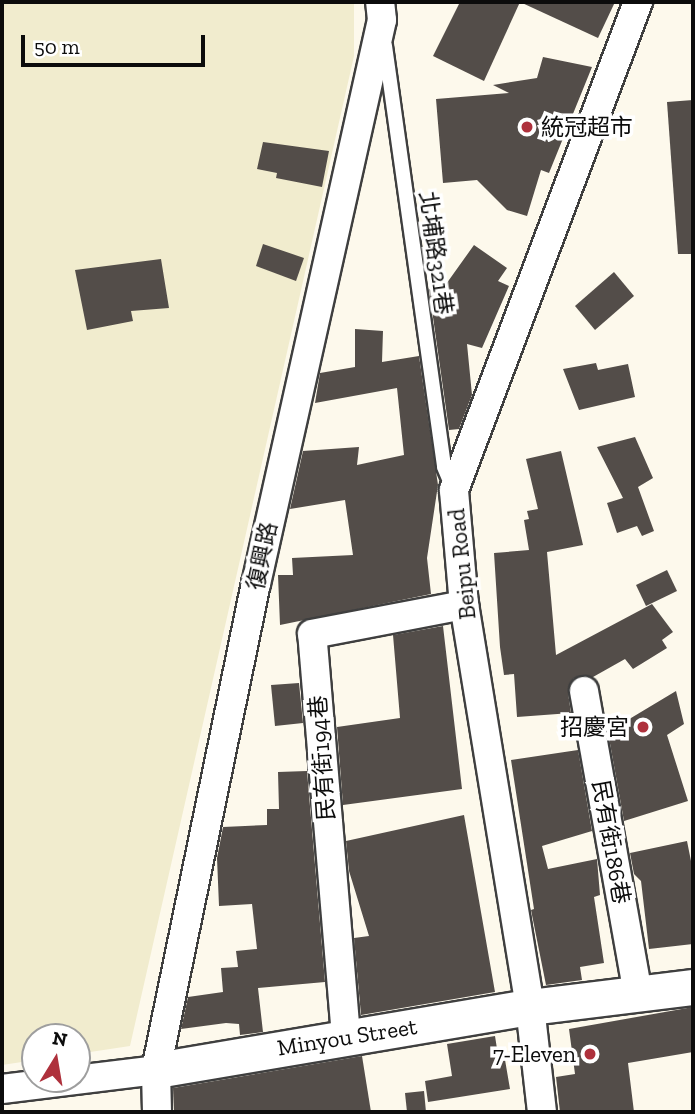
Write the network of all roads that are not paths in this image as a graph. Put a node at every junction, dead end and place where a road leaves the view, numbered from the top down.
1 (638, 2) edge
2 (381, 11) edge
3 (454, 490) junction
4 (464, 605) junction
5 (584, 691) dead end
6 (693, 987) edge
7 (638, 994) junction
8 (530, 1007) junction
9 (346, 1036) junction
10 (156, 1070) junction
11 (2, 1089) edge
12 (157, 1112) edge
13 (542, 1112) edge

1 - 3 street, Beipu Road
2 - 3 lane, 北埔路321巷
2 - 10 street, 復興路
3 - 4 street, Beipu Road
4 - 8 street, Beipu Road
4 - 9 street, 民有街194巷
5 - 7 street, 民有街186巷
6 - 7 street, Minyou Street
7 - 8 street, Minyou Street
8 - 9 street, Minyou Street
8 - 13 street, Beipu Road
9 - 10 street, Minyou Street
10 - 11 street, Minyou Street
10 - 12 street, 復興路

